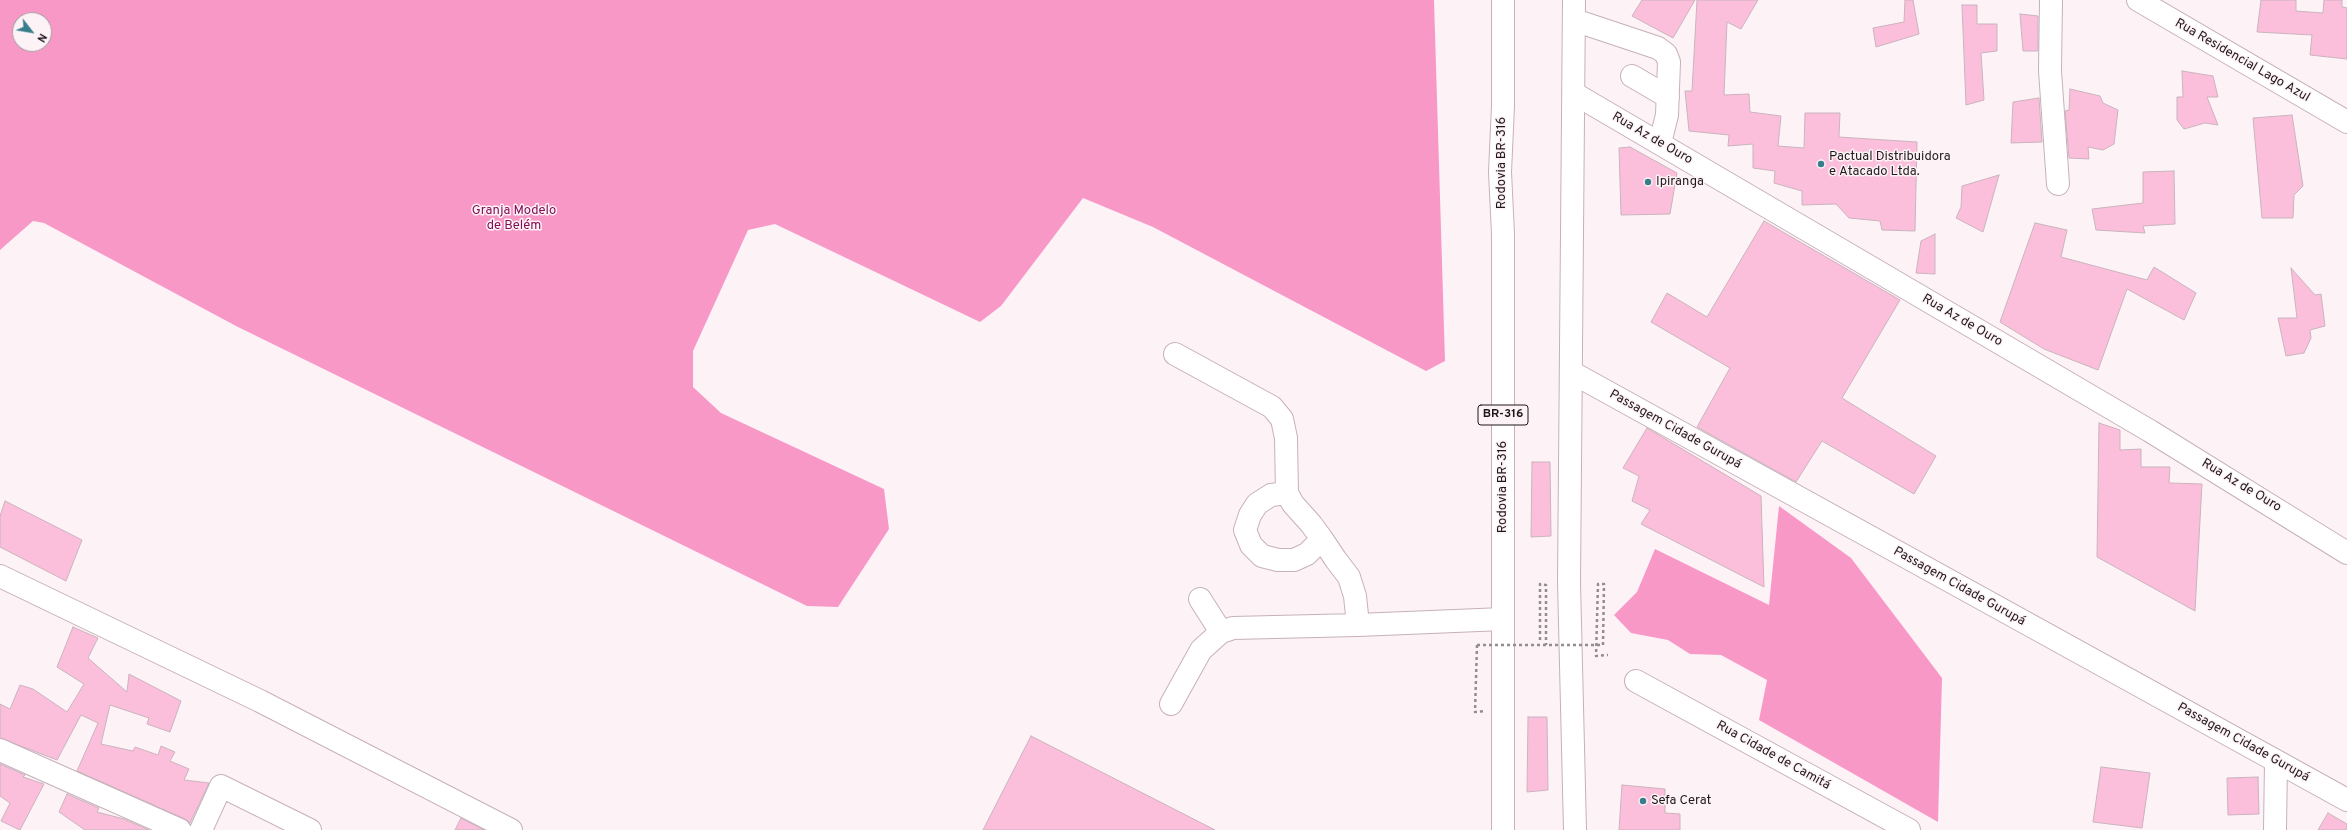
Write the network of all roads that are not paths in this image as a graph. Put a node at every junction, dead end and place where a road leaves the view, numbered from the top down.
1 (1503, 0) edge
2 (2051, 0) edge
3 (2138, 0) edge
4 (1574, 10) edge
5 (1632, 76) dead end
6 (1575, 94) junction
7 (1668, 97) junction
8 (2347, 122) edge
9 (1660, 143) junction
10 (2058, 184) dead end
11 (1175, 354) dead end
12 (1571, 372) junction
13 (1287, 493) junction
14 (1322, 539) junction
15 (2347, 553) edge
16 (0, 576) edge
17 (1200, 599) dead end
18 (1503, 618) junction
19 (1358, 625) junction
20 (1221, 632) junction
21 (1636, 681) dead end
22 (1171, 704) dead end
23 (0, 750) edge
24 (2276, 762) junction
25 (2347, 800) edge
26 (180, 830) edge
27 (201, 830) edge
28 (310, 830) edge
29 (511, 830) edge
30 (1504, 830) edge
31 (1575, 830) edge
32 (1909, 830) edge
33 (2275, 830) edge

1 - 18 main road, Rodovia BR-316 / BR-316
2 - 10 main road
3 - 8 main road, Rua Residencial Lago Azul
4 - 6 main road
4 - 7 main road
5 - 7 main road
6 - 9 main road, Rua Az de Ouro
6 - 12 main road
7 - 9 main road
9 - 15 main road, Rua Az de Ouro
11 - 13 main road
12 - 24 main road, Passagem Cidade Gurupá
12 - 31 main road
13 - 14 main road
13 - 14 main road
14 - 19 main road
16 - 29 main road
17 - 20 main road
18 - 19 main road
18 - 30 main road, Rodovia BR-316 / BR-316
19 - 20 main road
20 - 22 main road
21 - 32 main road, Rua Cidade de Camitá
23 - 26 main road
24 - 25 main road, Passagem Cidade Gurupá
24 - 33 main road
27 - 28 main road

